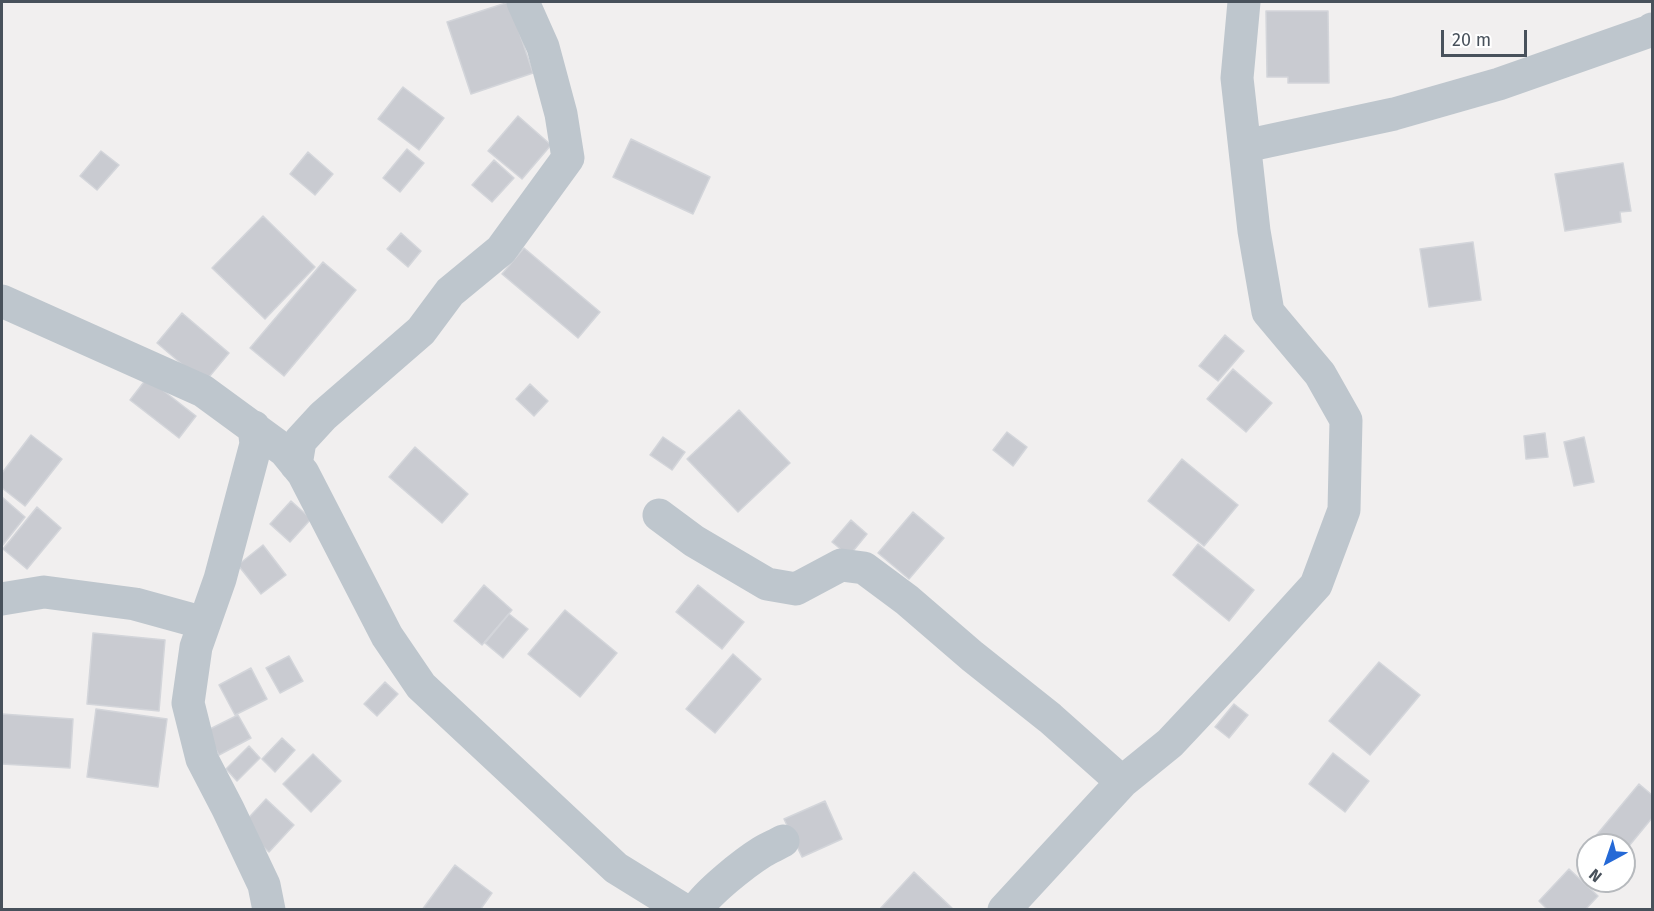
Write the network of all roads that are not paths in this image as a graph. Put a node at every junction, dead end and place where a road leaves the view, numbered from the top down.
1 (523, 2) edge
2 (1244, 2) edge
3 (1653, 29) edge
4 (1245, 146) junction
5 (2, 302) edge
6 (254, 427) junction
7 (296, 465) junction
8 (659, 515) dead end
9 (2, 599) edge
10 (204, 623) junction
11 (1122, 782) junction
12 (783, 842) dead end
13 (269, 909) edge
14 (684, 909) edge
15 (696, 909) edge
16 (1004, 909) edge

1 - 7 street
2 - 4 street
3 - 4 street
4 - 11 street
5 - 6 street
6 - 7 street
6 - 10 street
7 - 14 street
8 - 11 street
9 - 10 street
10 - 13 street
11 - 16 street
12 - 15 street

